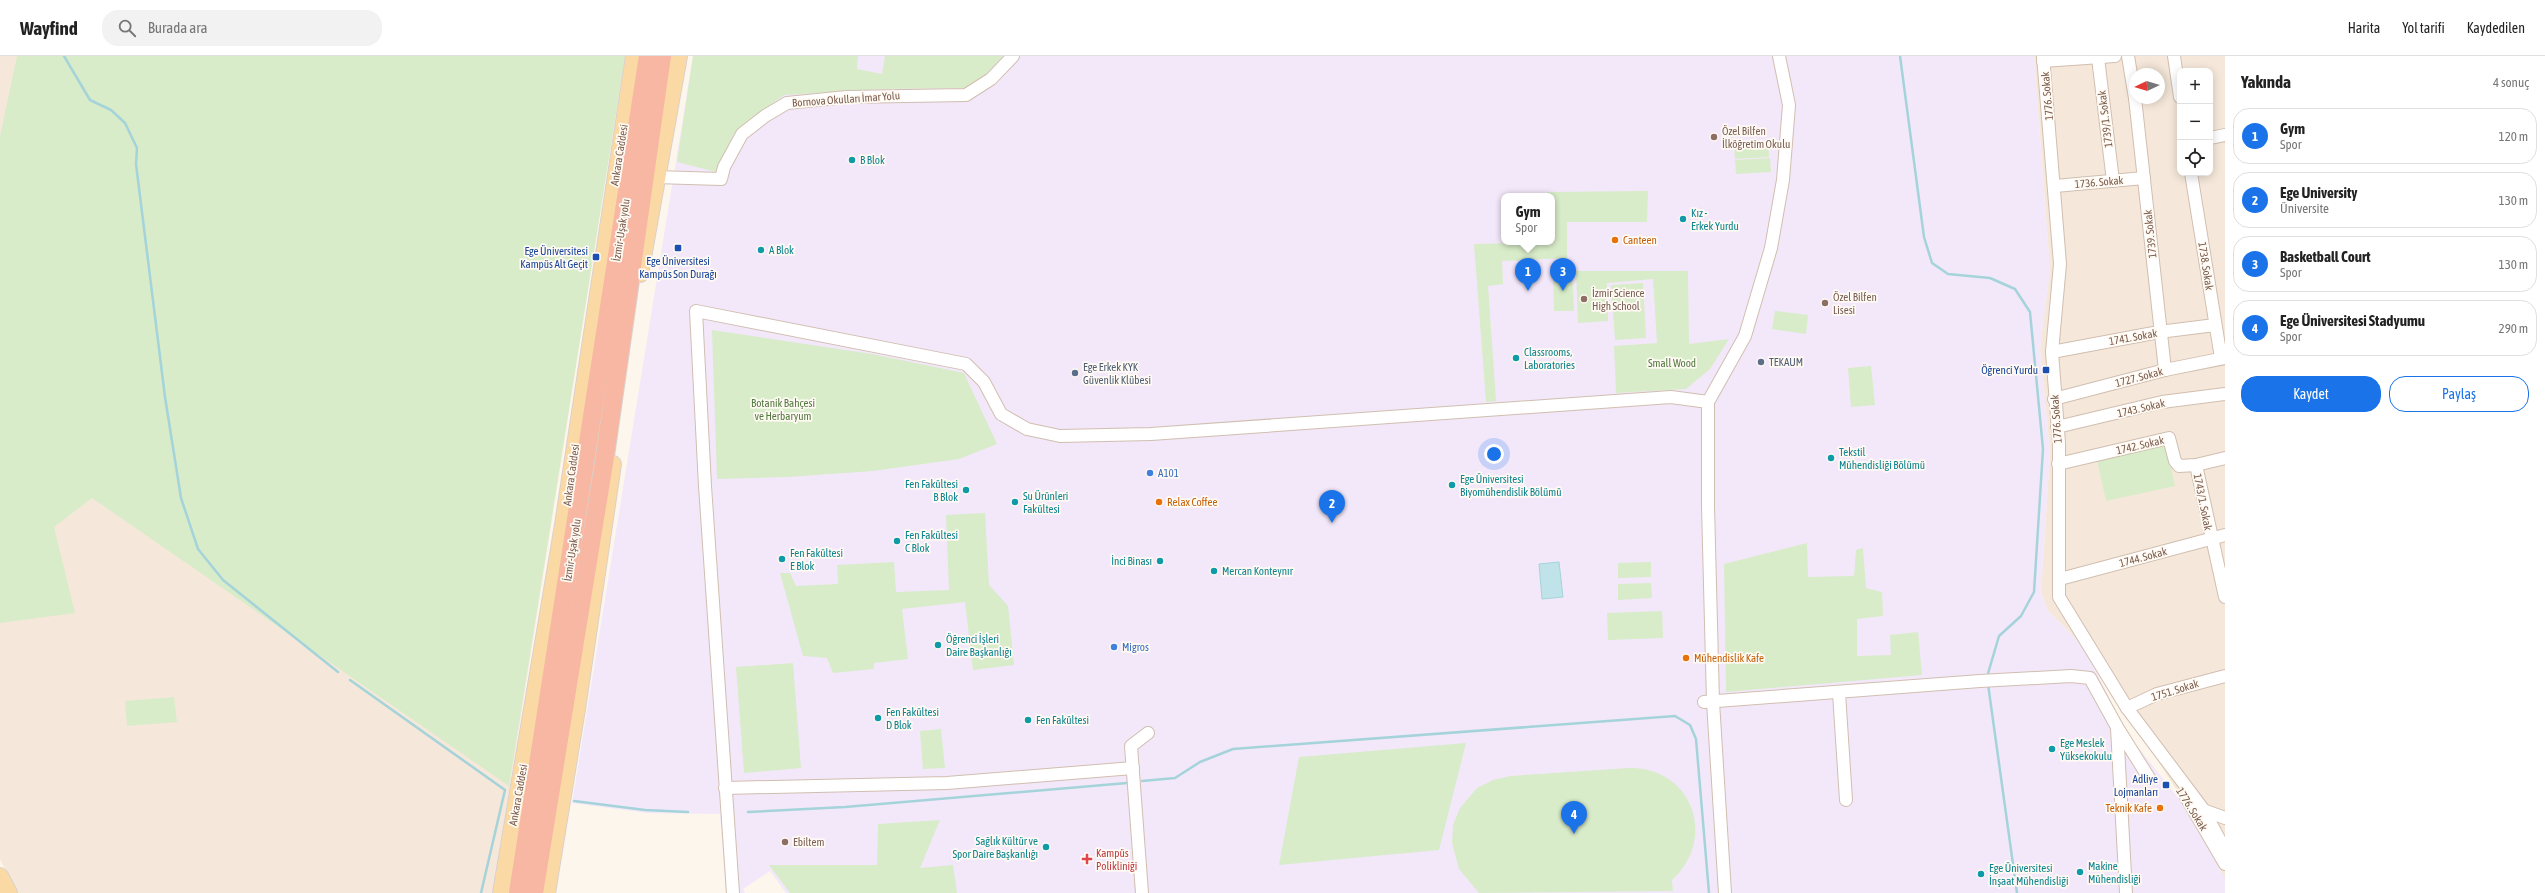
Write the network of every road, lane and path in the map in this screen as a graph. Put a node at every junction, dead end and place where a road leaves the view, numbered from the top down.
1 (634, 56) edge
2 (638, 56) edge
3 (648, 56) edge
4 (662, 56) edge
5 (679, 56) edge
6 (1013, 56) edge
7 (1779, 56) edge
8 (2115, 56) edge
9 (2128, 56) edge
10 (2174, 56) edge
11 (2098, 58) junction
12 (2043, 59) edge
13 (2130, 68) edge
14 (2177, 76) edge
15 (2136, 104) edge
16 (640, 112) junction
17 (2225, 135) edge
18 (2213, 137) edge
19 (2192, 176) edge
20 (656, 177) junction
21 (2144, 178) junction
22 (2113, 181) junction
23 (2055, 186) junction
24 (2215, 325) junction
25 (2159, 332) junction
26 (2052, 352) junction
27 (2223, 358) edge
28 (2165, 370) junction
29 (2225, 394) edge
30 (2054, 399) junction
31 (1708, 402) junction
32 (2057, 427) junction
33 (588, 446) junction
34 (2225, 458) edge
35 (604, 463) junction
36 (2058, 464) junction
37 (2196, 465) junction
38 (606, 514) junction
39 (564, 525) junction
40 (2225, 535) edge
41 (2210, 539) junction
42 (2060, 580) junction
43 (2225, 597) edge
44 (2225, 677) edge
45 (1839, 693) junction
46 (1708, 702) junction
47 (2127, 708) junction
48 (2117, 727) junction
49 (1148, 734) dead end
50 (1133, 768) junction
51 (2150, 778) dead end
52 (725, 788) junction
53 (1846, 800) dead end
54 (2197, 809) junction
55 (2225, 818) edge
56 (2225, 850) edge
57 (2225, 864) edge
58 (0, 876) edge
59 (0, 887) edge
60 (2, 893) edge
61 (9, 893) edge
62 (501, 893) edge
63 (518, 893) edge
64 (534, 893) edge
65 (547, 893) edge
66 (733, 893) edge
67 (1142, 893) edge
68 (1725, 893) edge
69 (2126, 893) edge

1 - 39 main road, Ankara Caddesi
2 - 16 highway
3 - 16 highway
4 - 35 highway
5 - 20 main road
6 - 20 street, Bornova Okulları İmar Yolu
7 - 31 street
8 - 11 street
9 - 13 street, 1739. Sokak
10 - 14 street
11 - 12 street
11 - 22 street, 1739/1. Sokak
12 - 23 street, 1776. Sokak
15 - 21 street, 1739. Sokak
16 - 33 highway, İzmir-Uşak yolu
17 - 18 street
19 - 24 street, 1738. Sokak
20 - 38 main road
21 - 22 street, 1736. Sokak
21 - 25 street, 1739. Sokak
22 - 23 street, 1736. Sokak
23 - 26 street, 1776. Sokak
24 - 25 street, 1741. Sokak
24 - 27 street, 1738. Sokak
25 - 26 street, 1741. Sokak
25 - 28 street, 1739. Sokak
26 - 30 street, 1776. Sokak
27 - 28 street, 1727. Sokak
28 - 30 street, 1727. Sokak
29 - 32 street, 1743. Sokak
30 - 32 street, 1776. Sokak
31 - 46 street
31 - 52 street
32 - 36 street, 1776. Sokak
33 - 39 highway
33 - 63 highway, İzmir-Uşak yolu
34 - 37 street, 1742. Sokak
35 - 38 highway
35 - 64 highway
36 - 37 street, 1742. Sokak
36 - 42 street, 1776. Sokak
37 - 41 street, 1743/1. Sokak
38 - 65 main road
39 - 62 main road, Ankara Caddesi
40 - 41 street, 1744. Sokak
41 - 42 street, 1744. Sokak
41 - 43 street, 1743/1. Sokak
42 - 47 street, 1776. Sokak
44 - 47 street, 1751. Sokak
45 - 46 street
45 - 48 street
45 - 53 street
46 - 68 street
47 - 54 street, 1776. Sokak
48 - 51 street
48 - 69 street
49 - 50 street
50 - 52 street
50 - 67 street
52 - 66 street
54 - 55 street
54 - 56 street, 1776. Sokak
54 - 57 street, 1776. Sokak
58 - 61 main road
59 - 60 main road

